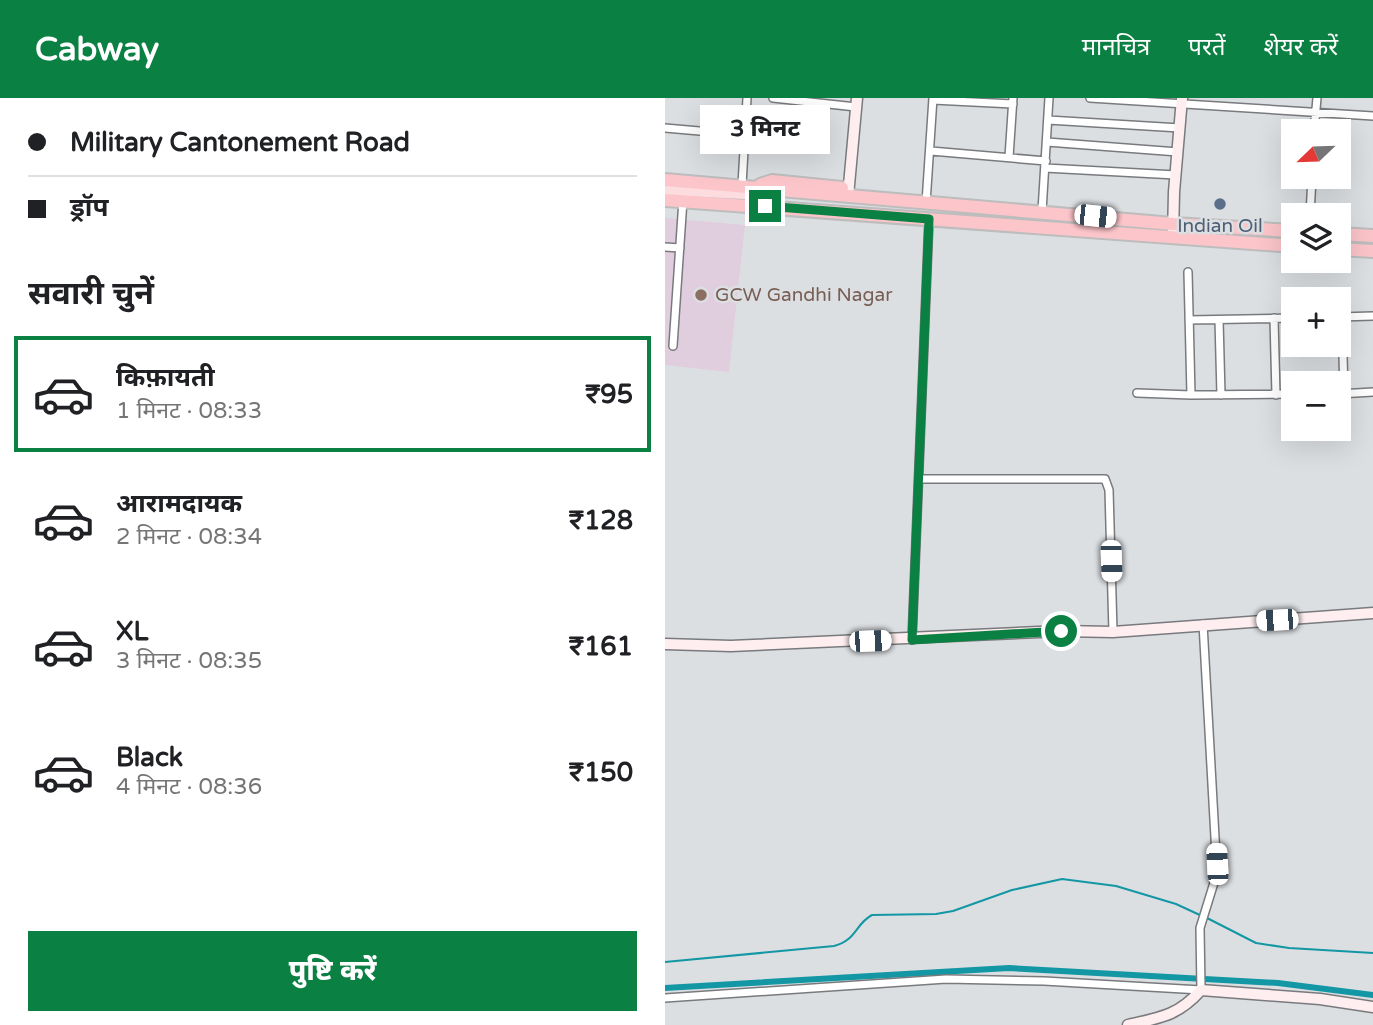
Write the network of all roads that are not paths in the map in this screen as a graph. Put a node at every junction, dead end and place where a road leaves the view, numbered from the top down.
1 (747, 98) edge
2 (773, 98) edge
3 (1049, 98) edge
4 (1090, 98) edge
5 (1317, 98) edge
6 (933, 99) edge
7 (1013, 101) edge
8 (1182, 101) edge
9 (857, 102) edge
10 (1315, 111) junction
11 (1373, 116) edge
12 (1315, 119) edge
13 (1048, 120) junction
14 (665, 128) edge
15 (1180, 128) junction
16 (745, 135) junction
17 (1047, 142) junction
18 (931, 151) junction
19 (1178, 152) junction
20 (1009, 157) junction
21 (1045, 164) junction
22 (1176, 175) junction
23 (665, 180) edge
24 (757, 188) junction
25 (665, 190) edge
26 (743, 190) junction
27 (773, 190) junction
28 (849, 192) junction
29 (665, 200) edge
30 (683, 200) junction
31 (926, 203) junction
32 (1042, 211) junction
33 (929, 219) junction
34 (1173, 224) junction
35 (1281, 230) edge
36 (1351, 235) edge
37 (1373, 236) edge
38 (1173, 237) junction
39 (1281, 245) edge
40 (665, 247) edge
41 (680, 248) junction
42 (1351, 249) edge
43 (1373, 251) edge
44 (1188, 272) dead end
45 (1373, 316) edge
46 (1351, 317) edge
47 (1274, 318) junction
48 (1281, 318) edge
49 (1189, 320) junction
50 (1219, 320) junction
51 (673, 346) dead end
52 (1373, 392) edge
53 (1137, 393) dead end
54 (1351, 393) edge
55 (1191, 395) junction
56 (1276, 395) junction
57 (1281, 395) edge
58 (1221, 396) junction
59 (920, 480) junction
60 (1373, 613) edge
61 (1203, 624) junction
62 (1113, 632) junction
63 (912, 640) junction
64 (665, 645) edge
65 (1201, 988) junction
66 (665, 998) edge
67 (1373, 1007) edge
68 (1128, 1025) edge

1 - 16 street
2 - 9 street
3 - 13 street
4 - 8 street
5 - 10 street
6 - 7 street
6 - 18 street
7 - 20 street
8 - 10 street
8 - 15 street
9 - 28 street
10 - 11 street
10 - 12 street
13 - 15 street
13 - 17 street
14 - 16 street
15 - 19 street
16 - 26 street
17 - 19 street
17 - 21 street
18 - 20 street
18 - 31 street
19 - 22 street
20 - 21 street
21 - 22 street
21 - 32 street
22 - 34 street
23 - 26 highway
24 - 26 highway
24 - 27 highway
24 - 28 highway
25 - 26 main road
26 - 27 main road
27 - 28 highway
28 - 31 highway
29 - 30 highway
30 - 33 highway
30 - 41 street
31 - 32 highway
32 - 34 highway
33 - 38 highway
33 - 59 street
34 - 35 highway
34 - 38 street
36 - 37 highway
38 - 39 highway
40 - 41 street
41 - 51 street
42 - 43 highway
44 - 49 street
45 - 46 street
47 - 48 street
47 - 50 street
47 - 56 street
49 - 50 street
49 - 55 street
50 - 58 street
52 - 54 street
53 - 55 street
55 - 58 street
56 - 57 street
56 - 58 street
59 - 62 street
59 - 63 street
60 - 61 street
61 - 62 street
61 - 65 street
62 - 63 street
63 - 64 street
65 - 66 street
65 - 67 street
65 - 68 street

